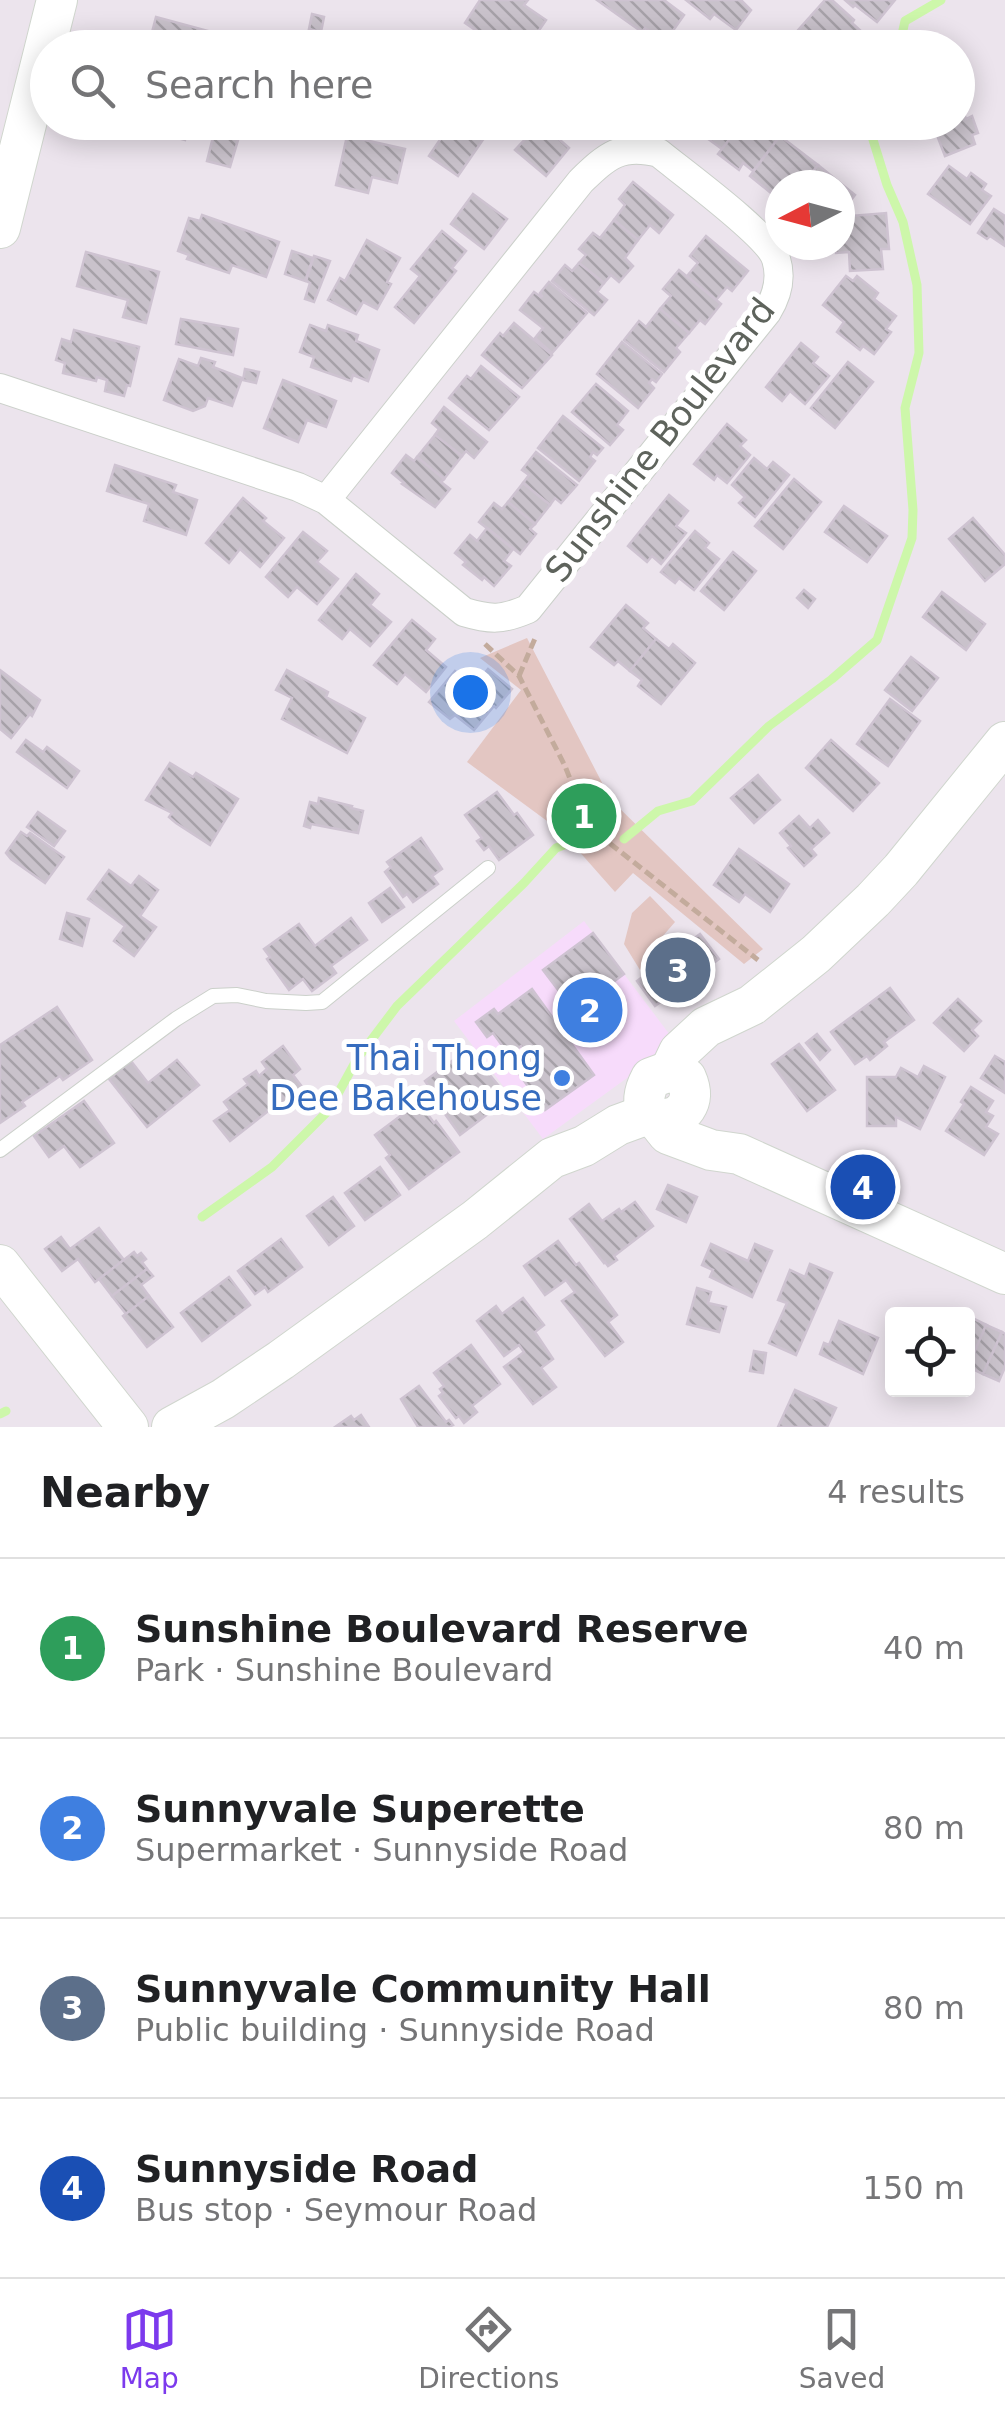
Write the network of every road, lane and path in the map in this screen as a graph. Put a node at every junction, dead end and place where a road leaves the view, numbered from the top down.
1 (57, 0) edge
2 (46, 30) edge
3 (30, 76) edge
4 (13, 124) edge
5 (0, 228) edge
6 (0, 388) edge
7 (326, 500) junction
8 (537, 633) dead end
9 (482, 642) dead end
10 (519, 676) junction
11 (1005, 742) edge
12 (488, 868) dead end
13 (764, 966) dead end
14 (667, 1097) junction
15 (0, 1150) edge
16 (0, 1265) edge
17 (1005, 1274) edge
18 (128, 1427) edge
19 (172, 1427) edge

1 - 2 main road
3 - 4 main road
4 - 5 main road
6 - 7 street, Sunshine Boulevard
7 - 7 street, Sunshine Boulevard
8 - 10 path
9 - 10 path
10 - 13 path
11 - 14 main road
12 - 15 lane
14 - 17 main road
14 - 19 main road
16 - 18 main road

